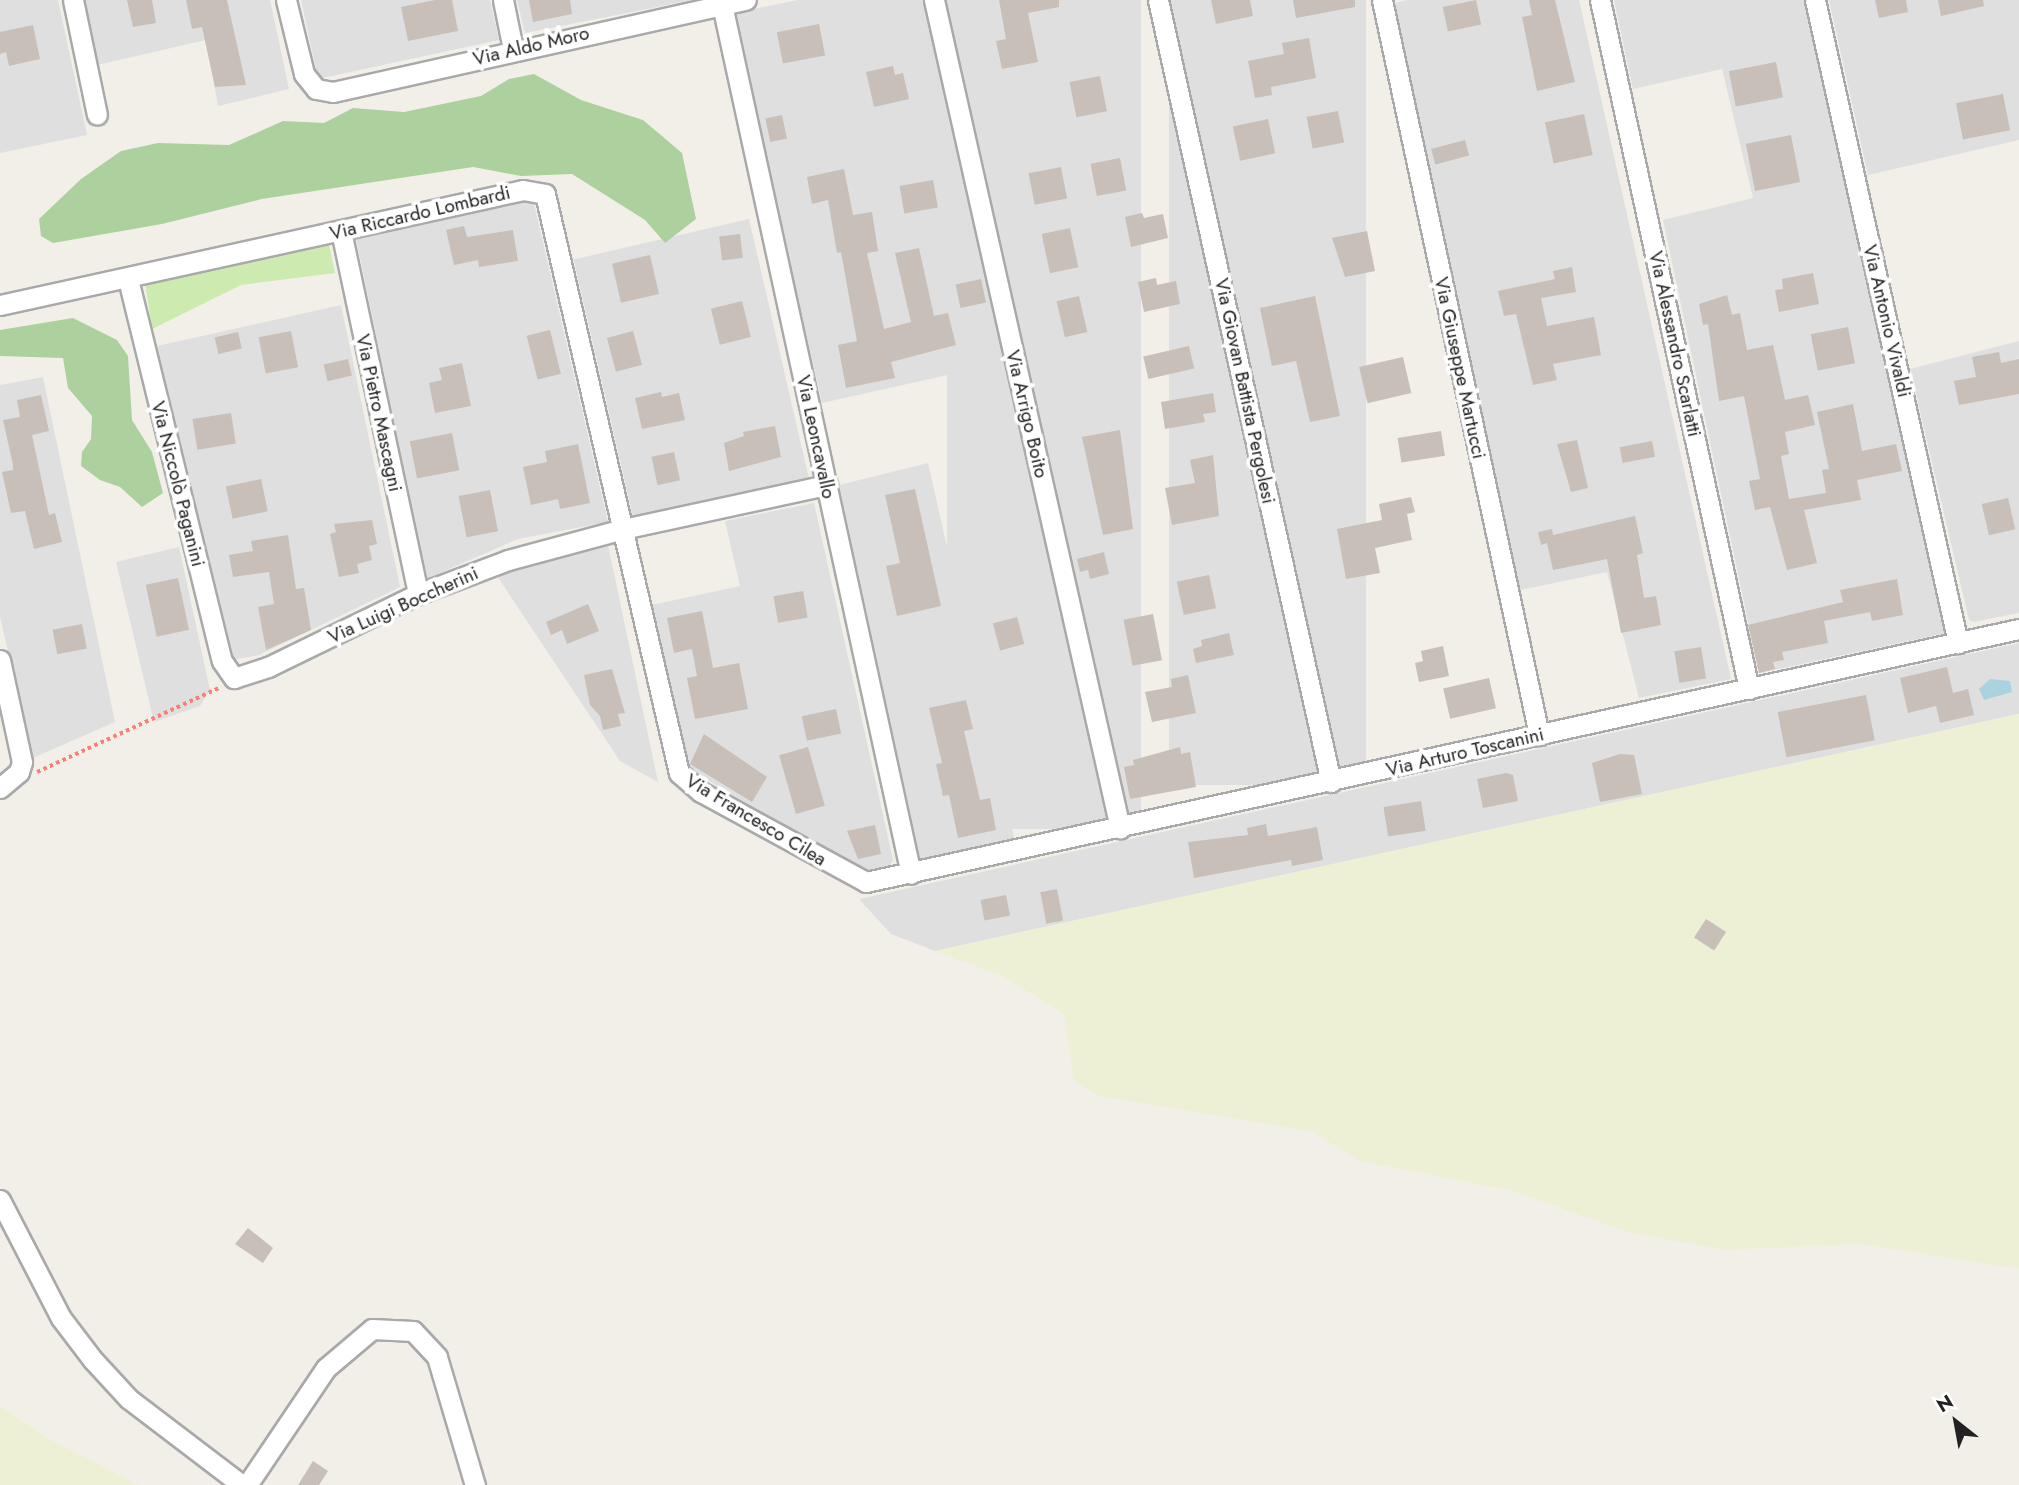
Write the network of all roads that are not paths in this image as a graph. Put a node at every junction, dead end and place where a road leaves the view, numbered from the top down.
1 (73, 0) edge
2 (286, 0) edge
3 (503, 0) edge
4 (746, 0) edge
5 (934, 0) edge
6 (1158, 0) edge
7 (1382, 0) edge
8 (1600, 0) edge
9 (1815, 0) edge
10 (721, 2) edge
11 (513, 49) junction
12 (97, 115) dead end
13 (341, 231) junction
14 (128, 279) junction
15 (0, 305) edge
16 (827, 485) junction
17 (623, 529) junction
18 (418, 594) junction
19 (2019, 629) edge
20 (1958, 643) junction
21 (0, 660) edge
22 (241, 678) joint
23 (1749, 689) junction
24 (1539, 735) junction
25 (1331, 782) junction
26 (0, 788) edge
27 (1121, 828) junction
28 (911, 874) junction
29 (0, 1200) edge
30 (8, 1227) edge
31 (245, 1485) edge
32 (475, 1485) edge

1 - 12 street
2 - 11 street, Via Aldo Moro
3 - 11 street
4 - 10 street, Via Aldo Moro
5 - 27 street, Via Arrigo Boito
6 - 25 street, Via Giovan Battista Pergolesi
7 - 24 street, Via Giuseppe Martucci
8 - 23 street, Via Alessandro Scarlatti
9 - 20 street, Via Antonio Vivaldi
10 - 11 street, Via Aldo Moro
10 - 16 street, Via Leoncavallo
13 - 14 street, Via Riccardo Lombardi
13 - 17 street, Via Riccardo Lombardi
13 - 18 street, Via Pietro Mascagni
14 - 15 street, Via Riccardo Lombardi
14 - 22 street, Via Niccolò Paganini
16 - 17 street, Via Luigi Boccherini
16 - 28 street, Via Leoncavallo
17 - 18 street, Via Luigi Boccherini
17 - 28 street, Via Francesco Cilea
18 - 22 street, Via Luigi Boccherini
19 - 20 street, Via Arturo Toscanini
20 - 23 street, Via Arturo Toscanini
21 - 26 street
23 - 24 street, Via Arturo Toscanini
24 - 25 street, Via Arturo Toscanini
25 - 27 street, Via Arturo Toscanini
27 - 28 street, Via Arturo Toscanini
29 - 30 street
30 - 31 street
31 - 32 street

